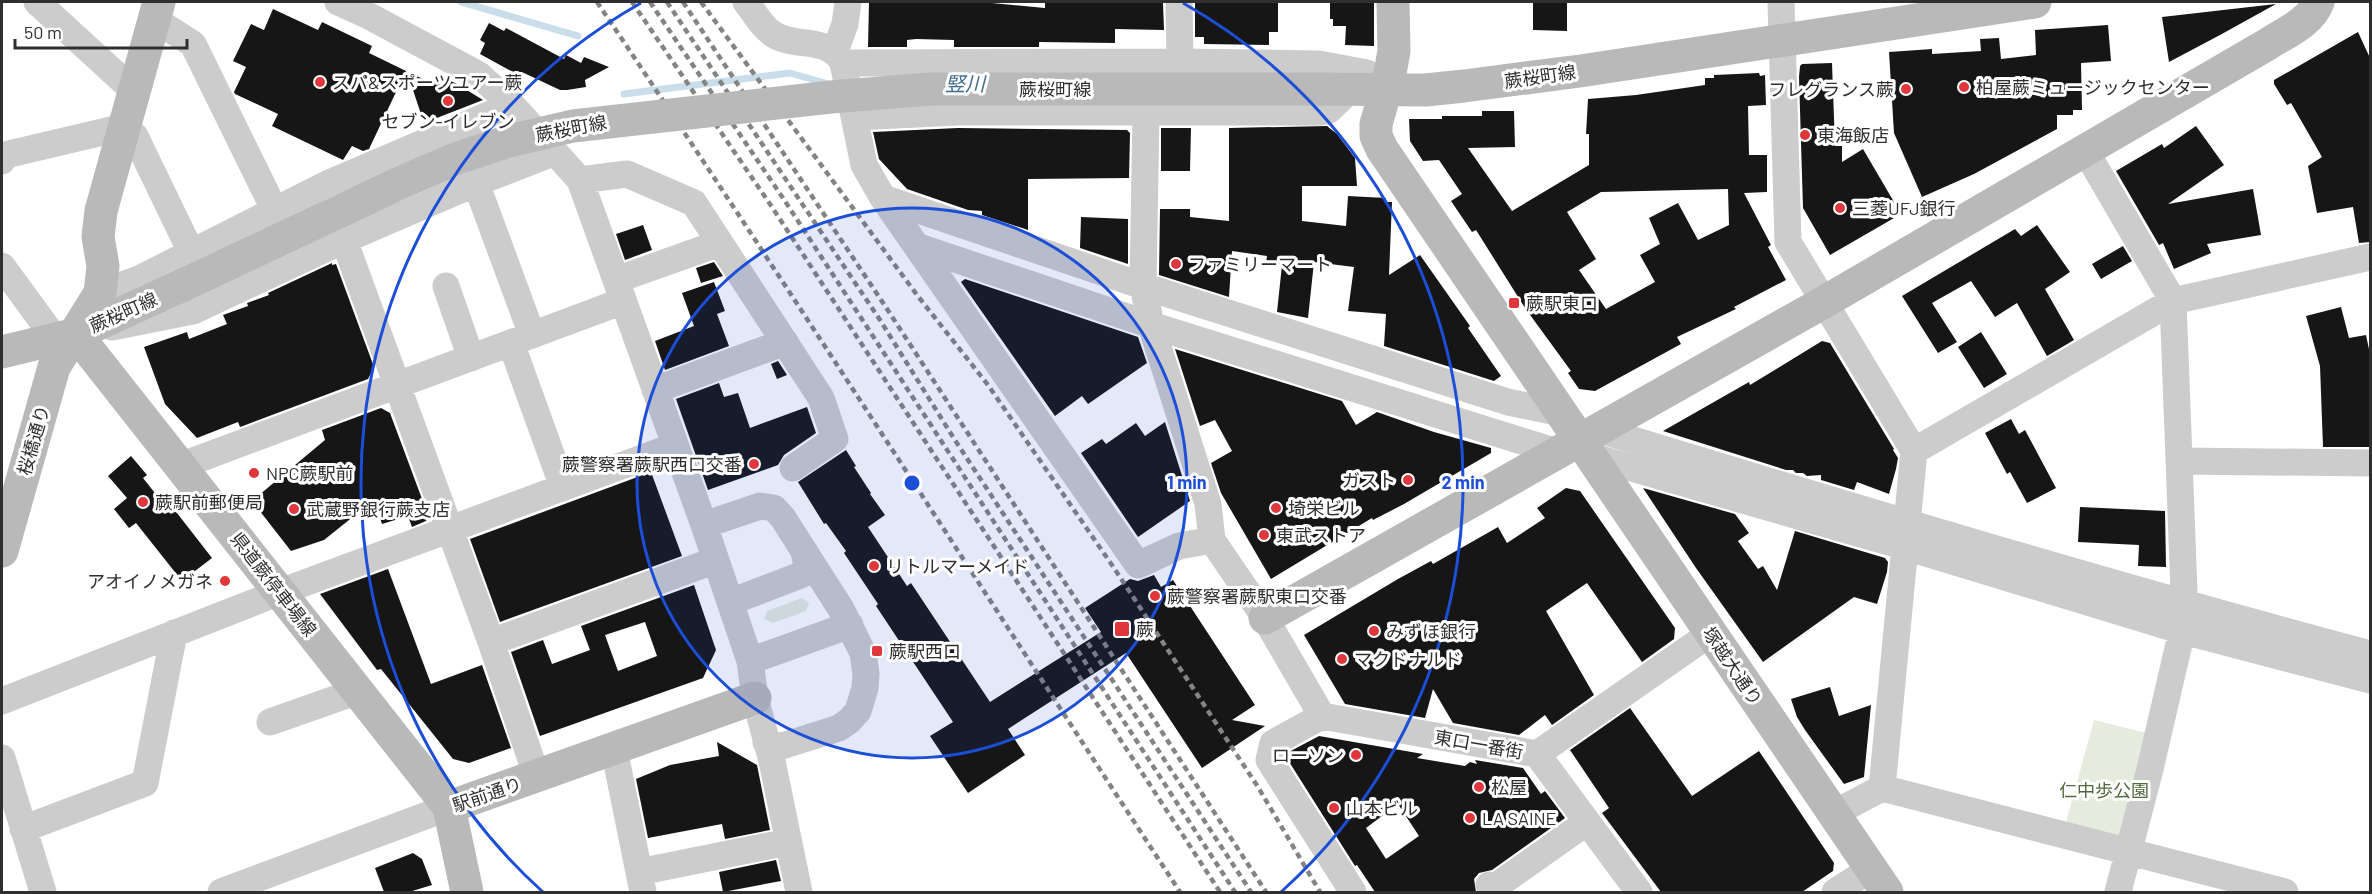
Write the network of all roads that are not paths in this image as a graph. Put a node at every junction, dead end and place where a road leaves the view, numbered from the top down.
1 (37, 2) edge
2 (338, 2) edge
3 (746, 2) edge
4 (848, 2) edge
5 (1179, 2) edge
6 (1393, 2) edge
7 (1781, 2) edge
8 (2036, 2) edge
9 (2318, 2) edge
10 (1990, 5) edge
11 (372, 9) edge
12 (156, 10) edge
13 (1781, 39) junction
14 (839, 57) junction
15 (1179, 62) junction
16 (1335, 90) junction
17 (1384, 90) junction
18 (134, 91) junction
19 (512, 105) junction
20 (1146, 113) junction
21 (855, 117) junction
22 (124, 127) junction
23 (2085, 150) junction
24 (553, 153) junction
25 (2, 161) edge
26 (580, 180) junction
27 (476, 183) junction
28 (883, 198) junction
29 (274, 209) junction
30 (344, 240) junction
31 (720, 243) junction
32 (919, 247) junction
33 (191, 252) junction
34 (2370, 257) edge
35 (2, 266) edge
36 (1143, 285) junction
37 (446, 286) dead end
38 (619, 291) junction
39 (100, 293) junction
40 (1826, 301) junction
41 (2173, 301) junction
42 (1152, 325) junction
43 (66, 337) junction
44 (521, 339) junction
45 (784, 342) junction
46 (2, 352) edge
47 (471, 358) junction
48 (397, 386) junction
49 (655, 390) junction
50 (1561, 413) junction
51 (1582, 445) junction
52 (675, 446) junction
53 (1914, 451) junction
54 (2179, 461) junction
55 (2370, 463) edge
56 (180, 465) junction
57 (793, 468) dead end
58 (563, 487) junction
59 (704, 525) junction
60 (448, 529) junction
61 (1907, 536) junction
62 (1212, 540) junction
63 (2, 551) edge
64 (804, 551) junction
65 (716, 560) junction
66 (280, 592) junction
67 (730, 602) junction
68 (1265, 618) junction
69 (2184, 618) junction
70 (850, 625) junction
71 (174, 633) junction
72 (1711, 633) junction
73 (491, 642) junction
74 (2370, 654) edge
75 (750, 661) junction
76 (2370, 680) edge
77 (358, 691) junction
78 (755, 698) junction
79 (2, 701) edge
80 (1322, 716) junction
81 (270, 722) dead end
82 (766, 742) junction
83 (614, 749) junction
84 (1537, 754) junction
85 (2, 758) edge
86 (537, 777) junction
87 (1882, 789) junction
88 (449, 807) junction
89 (1833, 814) junction
90 (1587, 822) junction
91 (23, 829) junction
92 (788, 842) junction
93 (2130, 851) junction
94 (1879, 881) edge
95 (641, 882) edge
96 (1489, 885) dead end
97 (43, 892) edge
98 (221, 892) edge
99 (467, 892) edge
100 (799, 892) edge
101 (1353, 892) edge
102 (1640, 892) edge
103 (1835, 892) edge
104 (2118, 892) edge
105 (2285, 892) edge

1 - 18 street
2 - 11 street
3 - 14 street
4 - 14 street
5 - 15 street
6 - 17 main road, 塚越大通り
7 - 13 street
8 - 10 main road, 蕨桜町線
9 - 23 main road
10 - 13 main road, 蕨桜町線
11 - 19 street
12 - 18 main road
12 - 29 street
13 - 17 main road, 蕨桜町線
13 - 40 street
14 - 15 street
14 - 21 street
15 - 17 street
16 - 17 main road, 蕨桜町線
16 - 20 street
16 - 43 main road, 蕨桜町線, bridge
17 - 50 main road, 塚越大通り
18 - 22 main road
19 - 24 street
19 - 29 street
20 - 21 street
20 - 36 street
21 - 28 street
22 - 25 street
22 - 33 street
22 - 39 main road
23 - 40 main road
23 - 41 street
24 - 26 street
24 - 27 street
26 - 31 street
26 - 38 street
27 - 30 street
27 - 44 street
28 - 32 street
28 - 36 street
29 - 33 street
30 - 43 street
30 - 48 street
31 - 38 street
31 - 45 street
32 - 42 street
32 - 62 street
33 - 39 street
34 - 41 street
35 - 43 street
36 - 42 street
36 - 50 street
37 - 47 street
38 - 44 street
38 - 49 street
39 - 43 main road, 桜橋通り
40 - 51 main road
40 - 53 street
41 - 53 street
41 - 54 street
42 - 51 street
42 - 62 street
43 - 46 main road, 蕨桜町線
43 - 56 main road, 県道蕨停車場線
43 - 63 main road, 桜橋通り
44 - 47 street
44 - 58 street
45 - 49 street
45 - 57 street
47 - 48 street
48 - 56 street
48 - 60 street
49 - 52 street
50 - 51 main road, 塚越大通り
51 - 61 street
51 - 68 main road
51 - 72 main road, 塚越大通り
52 - 58 street
52 - 59 street
53 - 61 street
54 - 55 street
54 - 69 street
56 - 66 main road, 県道蕨停車場線
58 - 60 street
59 - 64 street
59 - 65 street
60 - 66 street
60 - 73 street
61 - 69 street
61 - 87 street
62 - 68 street
64 - 67 street
64 - 70 street
65 - 67 street
65 - 73 street
66 - 71 street
66 - 77 main road, 県道蕨停車場線
67 - 75 street
68 - 80 street
69 - 74 street
69 - 76 street
69 - 93 street
70 - 75 street
70 - 82 street
71 - 79 street
71 - 91 street
72 - 84 street
72 - 89 main road, 塚越大通り
73 - 86 street
75 - 78 street
77 - 81 street
77 - 88 main road, 県道蕨停車場線
78 - 82 street
78 - 83 main road, 駅前通り
80 - 84 street, 東口一番街
80 - 101 street
82 - 92 street
83 - 86 main road, 駅前通り
83 - 95 street
84 - 90 street, 東口一番街
85 - 91 street
86 - 88 main road, 駅前通り
87 - 89 street
87 - 93 street
88 - 98 street, 駅前通り
88 - 99 main road
89 - 94 main road, 塚越大通り
90 - 96 street
90 - 102 street, 東口一番街
91 - 97 street
92 - 95 street
92 - 100 street
93 - 104 street
93 - 105 street
94 - 103 street

